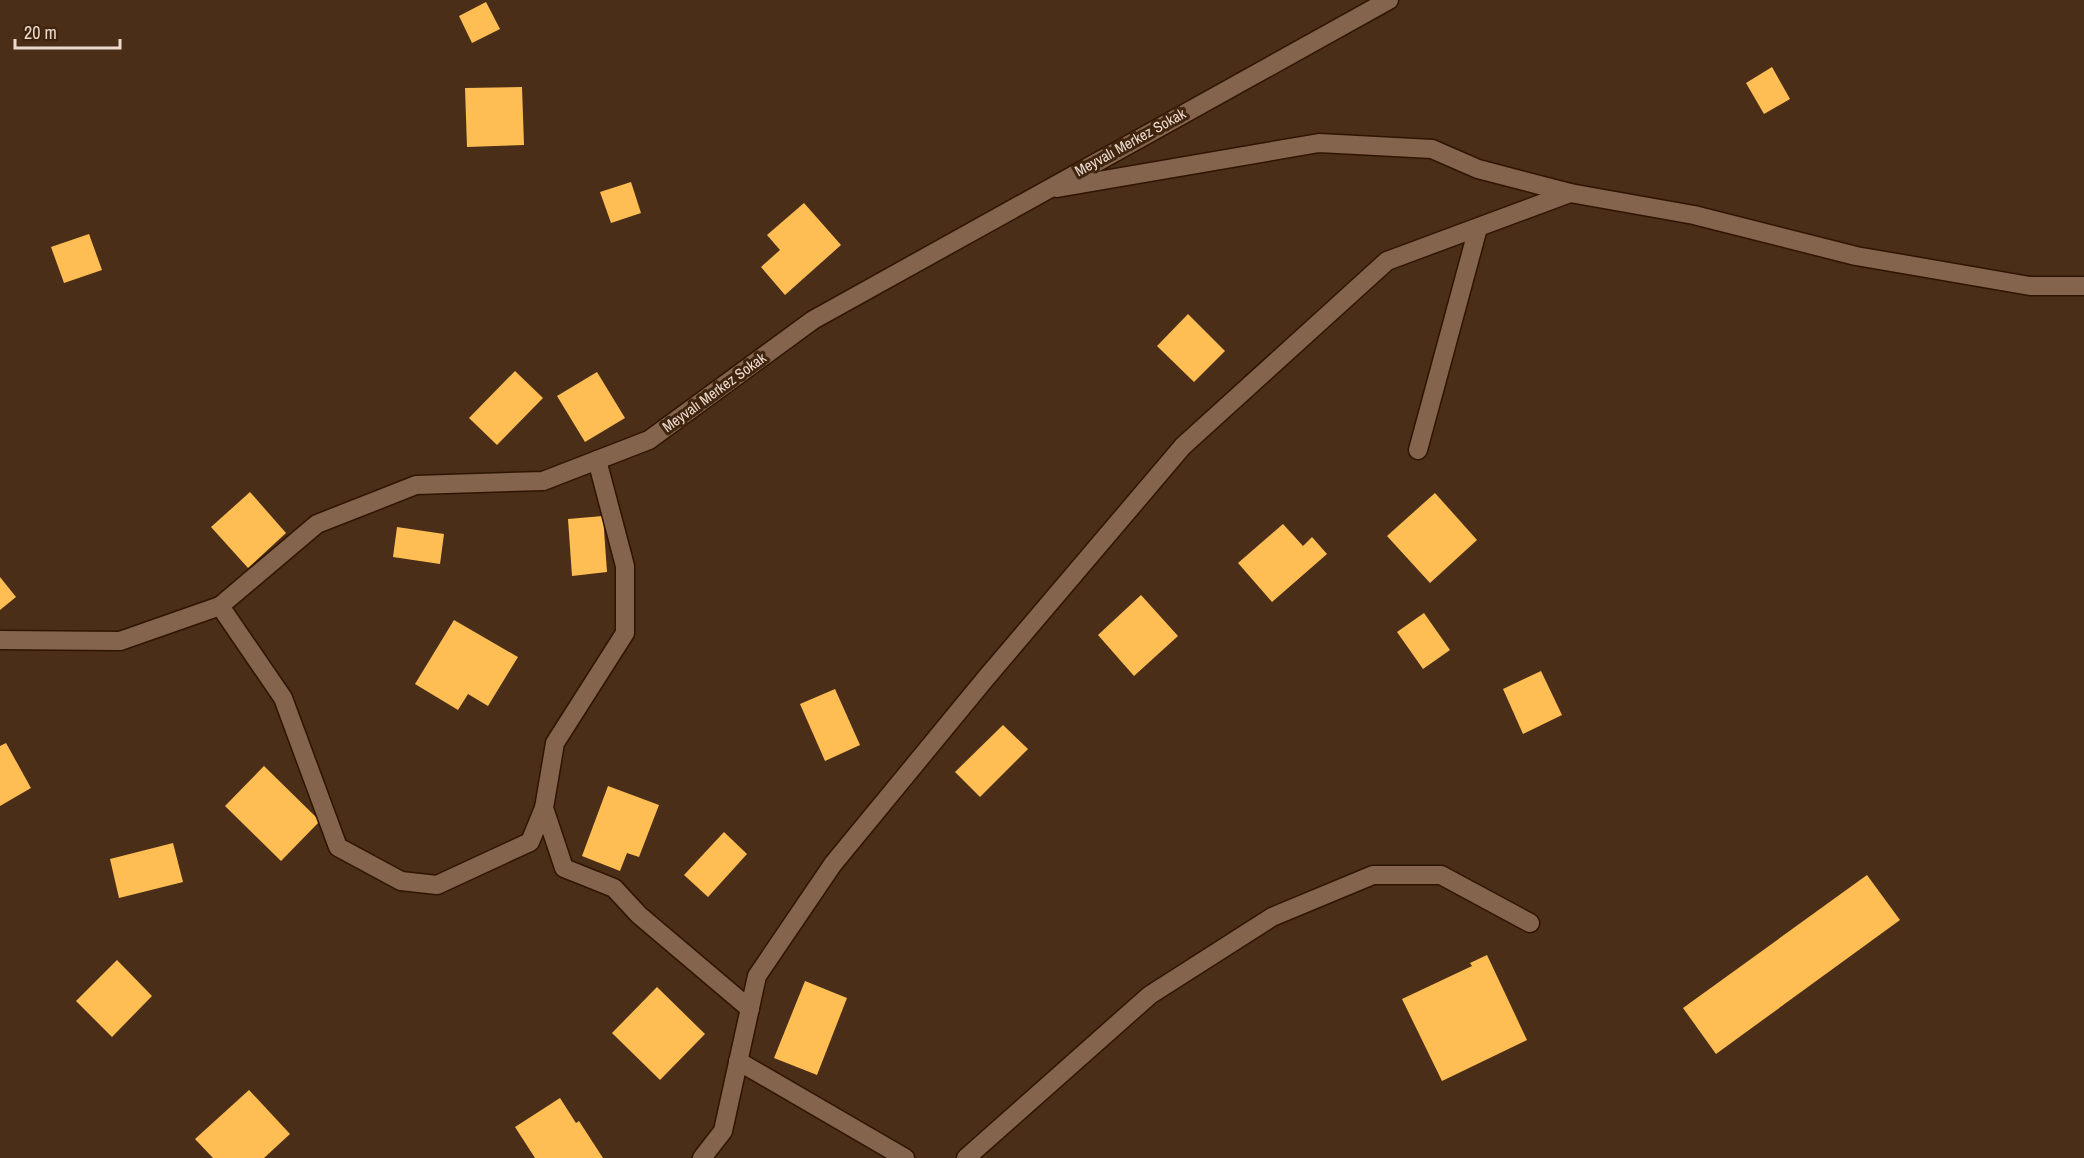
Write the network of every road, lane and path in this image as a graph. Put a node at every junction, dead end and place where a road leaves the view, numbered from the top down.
1 (1389, 0) edge
2 (1044, 191) junction
3 (1570, 194) junction
4 (1478, 228) junction
5 (2084, 286) edge
6 (1418, 450) dead end
7 (597, 460) junction
8 (220, 606) junction
9 (0, 640) edge
10 (544, 808) junction
11 (1530, 922) dead end
12 (750, 1009) junction
13 (738, 1061) junction
14 (702, 1158) edge
15 (905, 1158) edge
16 (966, 1158) edge

1 - 2 street, Meyvalı Merkez Sokak
2 - 3 street
2 - 7 street, Meyvalı Merkez Sokak
3 - 4 street
3 - 5 street
4 - 6 street
4 - 12 street
7 - 8 street, Meyvalı Merkez Sokak
7 - 10 street
8 - 9 street, Meyvalı Merkez Sokak
8 - 10 street
10 - 12 street
11 - 16 street
12 - 13 street
13 - 14 street
13 - 15 street

